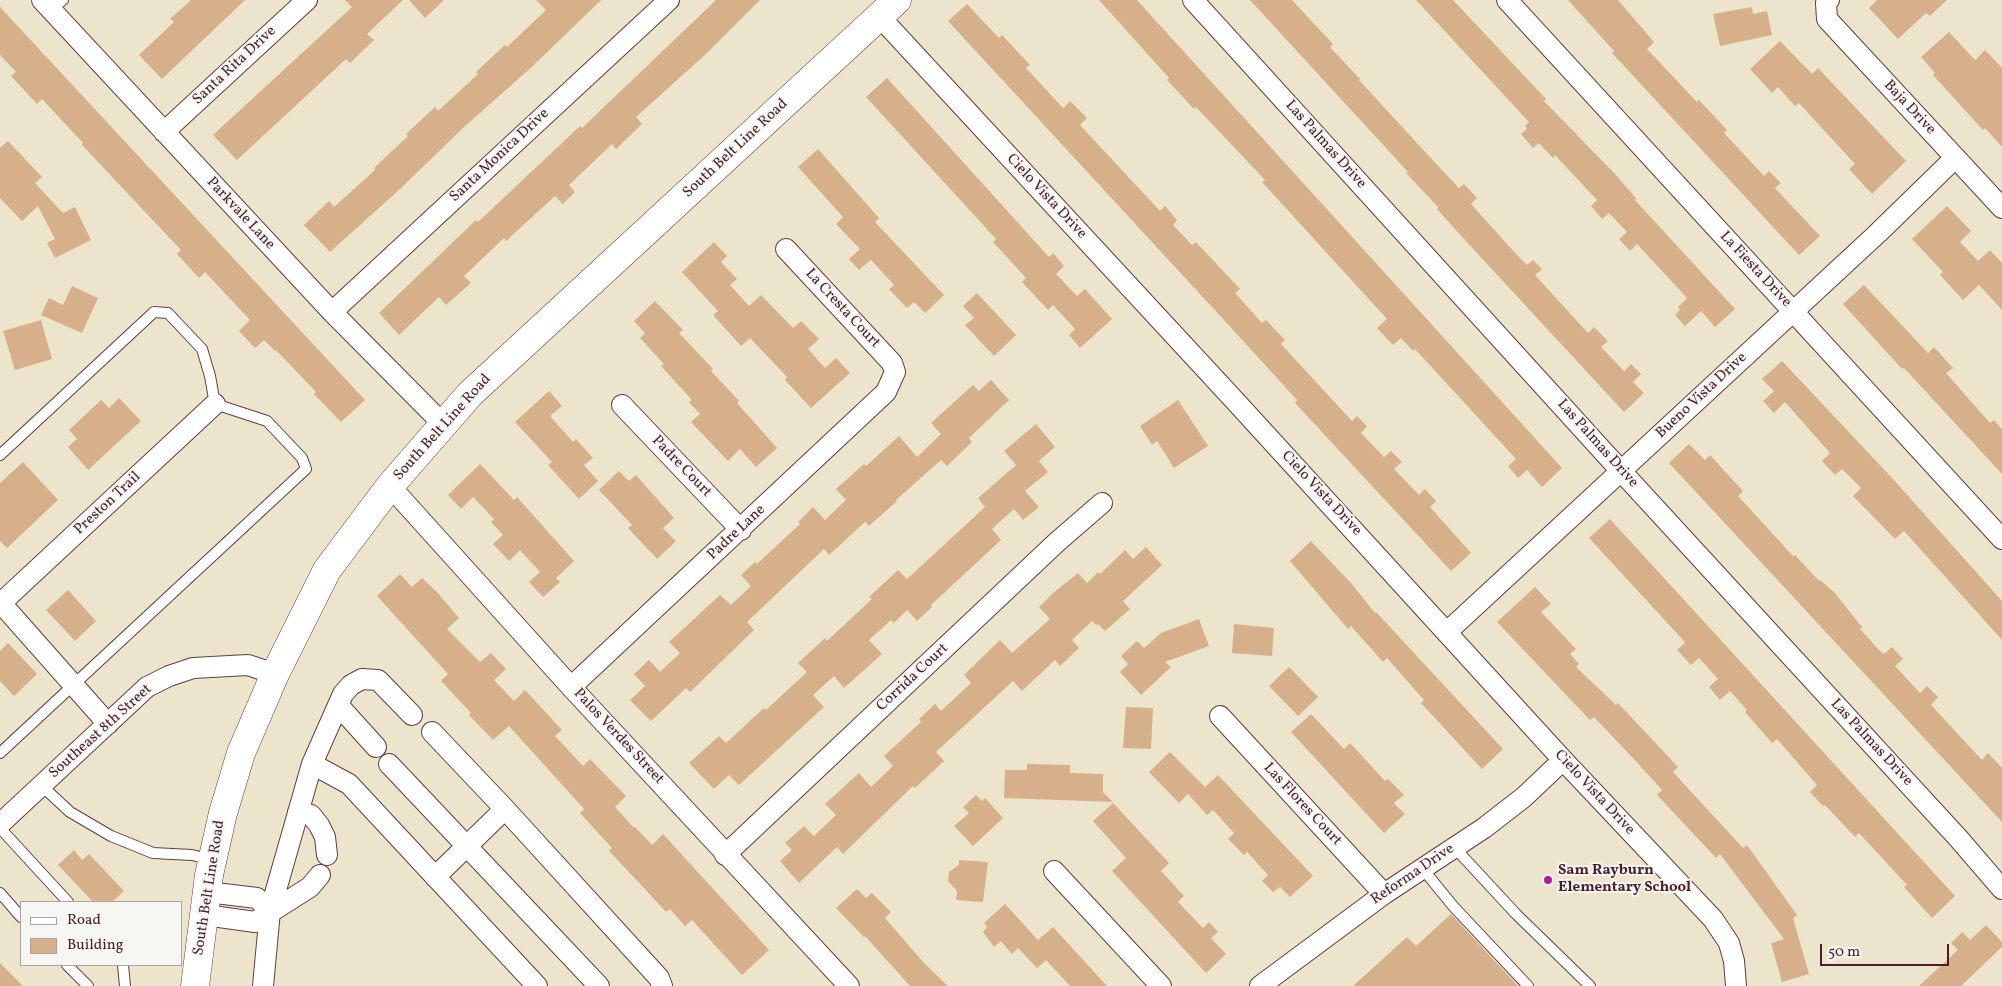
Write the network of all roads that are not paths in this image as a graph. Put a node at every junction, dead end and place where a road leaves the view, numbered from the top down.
1 (307, 0) edge
2 (669, 0) edge
3 (1193, 0) edge
4 (1507, 0) edge
5 (1827, 1) edge
6 (52, 3) edge
7 (888, 8) edge
8 (164, 132) junction
9 (1955, 158) junction
10 (2002, 208) edge
11 (786, 249) dead end
12 (332, 312) junction
13 (1793, 312) junction
14 (895, 372) joint
15 (215, 404) junction
16 (622, 405) dead end
17 (443, 424) junction
18 (0, 455) edge
19 (1621, 471) junction
20 (390, 486) junction
21 (1102, 503) dead end
22 (741, 530) junction
23 (2002, 539) edge
24 (0, 604) edge
25 (1447, 632) junction
26 (275, 674) junction
27 (73, 685) junction
28 (572, 687) junction
29 (338, 705) junction
30 (412, 715) dead end
31 (1220, 716) dead end
32 (108, 724) junction
33 (432, 732) dead end
34 (376, 747) dead end
35 (0, 753) edge
36 (1563, 760) junction
37 (312, 764) junction
38 (390, 764) dead end
39 (42, 786) junction
40 (505, 809) junction
41 (298, 812) junction
42 (0, 826) edge
43 (467, 846) junction
44 (1454, 847) junction
45 (327, 855) dead end
46 (725, 855) junction
47 (214, 860) junction
48 (1422, 868) junction
49 (1054, 871) dead end
50 (320, 875) dead end
51 (436, 877) junction
52 (2002, 888) edge
53 (0, 893) edge
54 (1384, 894) junction
55 (67, 901) edge
56 (206, 904) junction
57 (270, 911) junction
58 (20, 916) edge
59 (68, 966) edge
60 (123, 966) edge
61 (88, 986) edge
62 (124, 986) edge
63 (195, 986) edge
64 (263, 986) edge
65 (537, 986) edge
66 (599, 986) edge
67 (662, 986) edge
68 (848, 986) edge
69 (1161, 986) edge
70 (1260, 986) edge
71 (1528, 986) edge
72 (1590, 986) edge
73 (1736, 986) edge

1 - 8 street, Santa Rita Drive
2 - 12 street, Santa Monica Drive
3 - 19 street, Las Palmas Drive
4 - 13 street, La Fiesta Drive
5 - 9 street, Baja Drive
6 - 8 street, Parkvale Lane
7 - 17 main road, South Belt Line Road
7 - 25 street, Cielo Vista Drive
8 - 12 street, Parkvale Lane
9 - 10 street, Baja Drive
9 - 13 street, Bueno Vista Drive
11 - 14 street, La Cresta Court
12 - 17 street, Parkvale Lane
13 - 19 street, Bueno Vista Drive
13 - 23 street, La Fiesta Drive
14 - 22 street, Padre Lane
15 - 18 lane
15 - 24 street, Preston Trail
15 - 27 lane
16 - 22 street, Padre Court
17 - 20 main road, South Belt Line Road
19 - 25 street, Bueno Vista Drive
19 - 52 street, Las Palmas Drive
20 - 26 main road, South Belt Line Road
20 - 28 street, Palos Verdes Street
21 - 46 street, Corrida Court
22 - 28 street, Padre Lane
24 - 27 street
25 - 36 street, Cielo Vista Drive
26 - 32 street, Southeast 8th Street
26 - 47 main road, South Belt Line Road
27 - 32 street
27 - 35 lane
28 - 46 street, Palos Verdes Street
29 - 30 street
29 - 34 street
29 - 37 street
31 - 54 street, Las Flores Court
32 - 39 street, Southeast 8th Street
33 - 40 street
36 - 44 street, Reforma Drive
36 - 73 street, Cielo Vista Drive
37 - 41 street
37 - 51 street
38 - 43 street
39 - 42 street, Southeast 8th Street
39 - 47 lane
40 - 43 street
40 - 67 street
41 - 45 street
41 - 57 street
42 - 55 lane
43 - 51 street
43 - 66 street
44 - 48 street, Reforma Drive
44 - 72 lane
46 - 68 street, Palos Verdes Street
47 - 56 main road, South Belt Line Road
48 - 54 street, Reforma Drive
48 - 71 lane
49 - 69 street
50 - 57 street
51 - 65 street
53 - 58 lane
54 - 70 street, Reforma Drive
56 - 57 street
56 - 63 main road, South Belt Line Road
57 - 64 street
59 - 61 lane
60 - 62 lane

